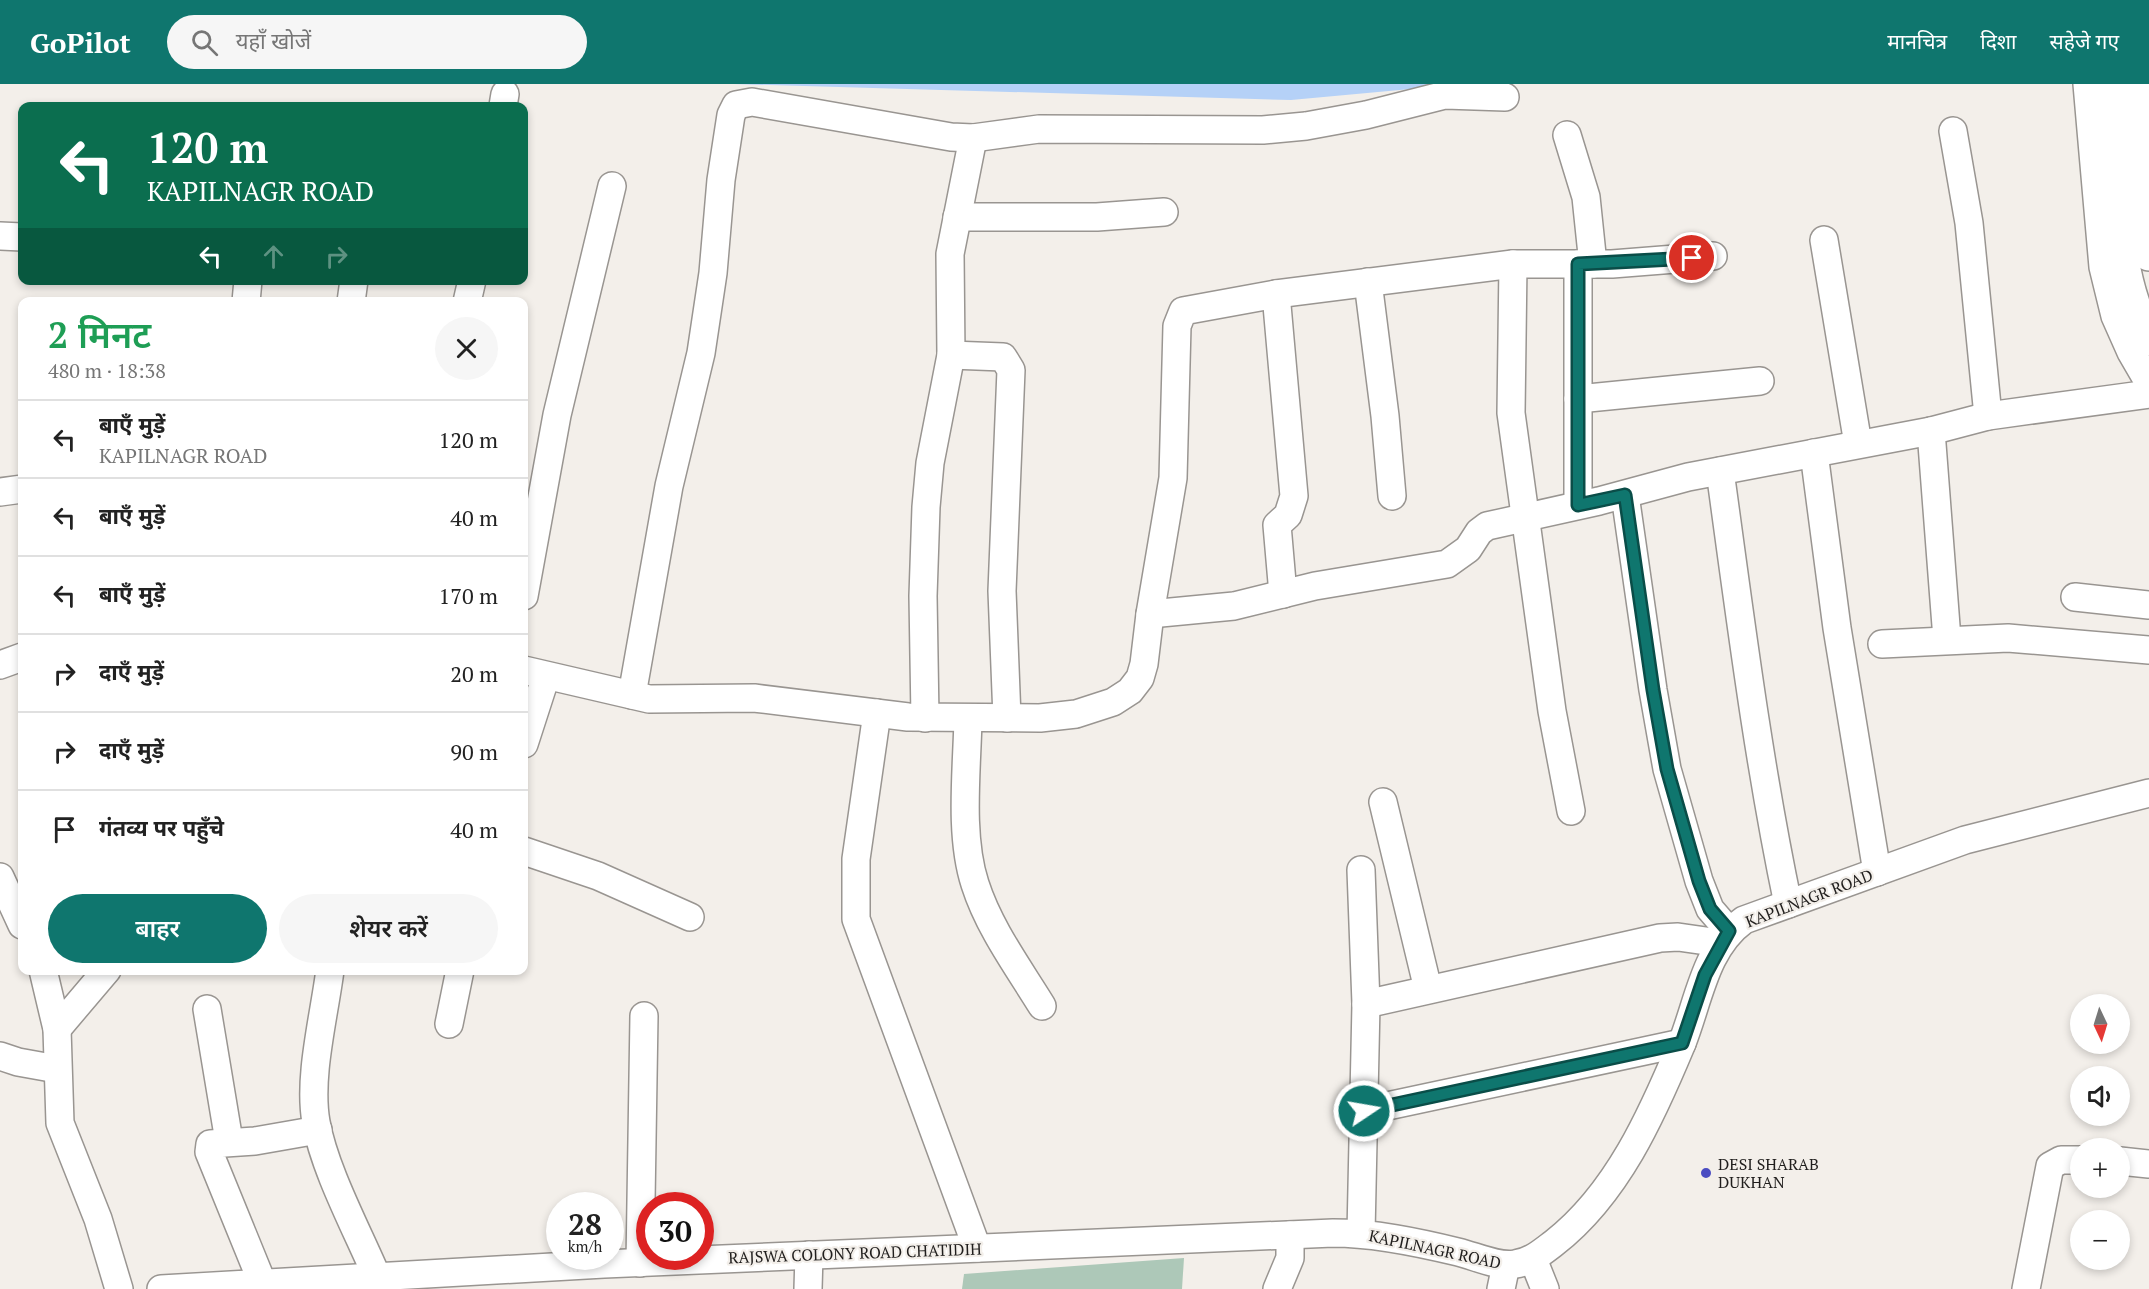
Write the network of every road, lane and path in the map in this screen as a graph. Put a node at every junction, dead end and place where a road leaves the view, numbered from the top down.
1 (2087, 84) edge
2 (2110, 84) edge
3 (2134, 84) edge
4 (1505, 97) dead end
5 (2125, 126) junction
6 (1953, 130) dead end
7 (1567, 135) dead end
8 (973, 138) junction
9 (612, 186) dead end
10 (1164, 212) dead end
11 (957, 217) junction
12 (0, 236) edge
13 (18, 237) edge
14 (1824, 240) dead end
15 (2149, 254) edge
16 (1713, 256) dead end
17 (1513, 264) junction
18 (1586, 264) junction
19 (1368, 282) junction
20 (1276, 294) junction
21 (2149, 339) edge
22 (951, 355) junction
23 (1760, 381) dead end
24 (2149, 383) edge
25 (2149, 394) edge
26 (1578, 399) junction
27 (1988, 416) junction
28 (1931, 431) junction
29 (1858, 444) junction
30 (1814, 453) junction
31 (1720, 471) junction
32 (18, 490) edge
33 (0, 492) edge
34 (1625, 495) junction
35 (1392, 496) dead end
36 (1578, 505) junction
37 (1525, 516) junction
38 (528, 574) edge
39 (1283, 594) junction
40 (2075, 597) dead end
41 (2149, 604) edge
42 (1149, 614) junction
43 (1947, 639) junction
44 (1882, 644) dead end
45 (2149, 650) edge
46 (18, 658) edge
47 (0, 665) edge
48 (535, 673) edge
49 (632, 695) junction
50 (877, 713) junction
51 (528, 718) edge
52 (925, 718) junction
53 (968, 718) junction
54 (1007, 718) junction
55 (2149, 793) edge
56 (1383, 802) dead end
57 (1571, 811) dead end
58 (528, 852) edge
59 (1361, 870) dead end
60 (1877, 872) junction
61 (0, 877) edge
62 (1788, 904) junction
63 (18, 916) edge
64 (690, 917) dead end
65 (1724, 937) junction
66 (44, 975) edge
67 (102, 975) edge
68 (329, 975) edge
69 (459, 975) edge
70 (1428, 989) junction
71 (1366, 1004) junction
72 (1042, 1006) dead end
73 (207, 1009) dead end
74 (644, 1016) dead end
75 (449, 1024) dead end
76 (57, 1029) junction
77 (1682, 1043) junction
78 (0, 1056) edge
79 (57, 1069) junction
80 (1364, 1111) junction
81 (318, 1130) junction
82 (229, 1141) junction
83 (2070, 1160) edge
84 (2130, 1162) edge
85 (2149, 1164) edge
86 (641, 1192) edge
87 (1333, 1233) joint
88 (1361, 1233) junction
89 (1290, 1235) junction
90 (977, 1248) junction
91 (809, 1255) junction
92 (714, 1259) edge
93 (1533, 1259) junction
94 (636, 1265) edge
95 (377, 1276) junction
96 (603, 1277) edge
97 (1503, 1277) edge
98 (262, 1282) junction
99 (425, 1282) edge
100 (231, 1286) edge
101 (119, 1289) edge
102 (161, 1289) edge
103 (808, 1289) edge
104 (1277, 1289) edge
105 (1545, 1289) edge
106 (2026, 1289) edge

1 - 24 street
2 - 5 main road
3 - 5 main road
4 - 8 street
5 - 15 main road
5 - 21 main road
6 - 27 street
7 - 18 street
8 - 11 street
8 - 49 street
9 - 38 street
10 - 11 street
11 - 22 street
12 - 13 street
14 - 29 street
16 - 18 street
17 - 18 street
17 - 19 street
17 - 37 street
18 - 26 street
19 - 20 street
19 - 35 street
20 - 39 street
20 - 42 street
22 - 52 street
22 - 54 street
23 - 26 street
25 - 27 street
26 - 36 street
27 - 28 street
28 - 29 street
28 - 43 street
29 - 30 street
30 - 31 street
30 - 60 street
31 - 34 street
31 - 62 street
32 - 33 street
34 - 36 street
34 - 65 street
36 - 37 street
37 - 39 street
37 - 57 street
39 - 42 street
40 - 41 street
42 - 54 street
43 - 44 street
43 - 45 street
46 - 47 street
48 - 49 street
48 - 51 street
49 - 50 street
50 - 52 street
50 - 90 street
52 - 53 street
53 - 54 street
53 - 72 street
55 - 60 street, KAPILNAGR ROAD
56 - 70 street
58 - 64 street
59 - 71 street
60 - 62 street, KAPILNAGR ROAD
61 - 63 street
62 - 65 street, KAPILNAGR ROAD
65 - 70 street
65 - 77 street, KAPILNAGR ROAD
66 - 76 street
67 - 76 street
68 - 81 street
69 - 75 street
70 - 71 street
71 - 80 street
73 - 82 street
74 - 86 street
76 - 79 street
77 - 80 street
77 - 93 street, KAPILNAGR ROAD
78 - 79 street
79 - 101 street
80 - 88 street
81 - 82 street
81 - 95 street
82 - 98 street
83 - 106 street
84 - 85 street
87 - 88 street, KAPILNAGR ROAD
87 - 89 street, RAJSWA COLONY ROAD CHATIDIH
88 - 97 street, KAPILNAGR ROAD
89 - 90 street, RAJSWA COLONY ROAD CHATIDIH
89 - 104 street
90 - 91 street, RAJSWA COLONY ROAD CHATIDIH
91 - 92 street, RAJSWA COLONY ROAD CHATIDIH
91 - 103 street
93 - 97 street, KAPILNAGR ROAD
93 - 105 street
94 - 96 street, RAJSWA COLONY ROAD CHATIDIH
95 - 98 street, RAJSWA COLONY ROAD CHATIDIH
95 - 99 street, RAJSWA COLONY ROAD CHATIDIH
96 - 99 street, RAJSWA COLONY ROAD CHATIDIH
98 - 100 street, RAJSWA COLONY ROAD CHATIDIH
100 - 102 street, RAJSWA COLONY ROAD CHATIDIH

